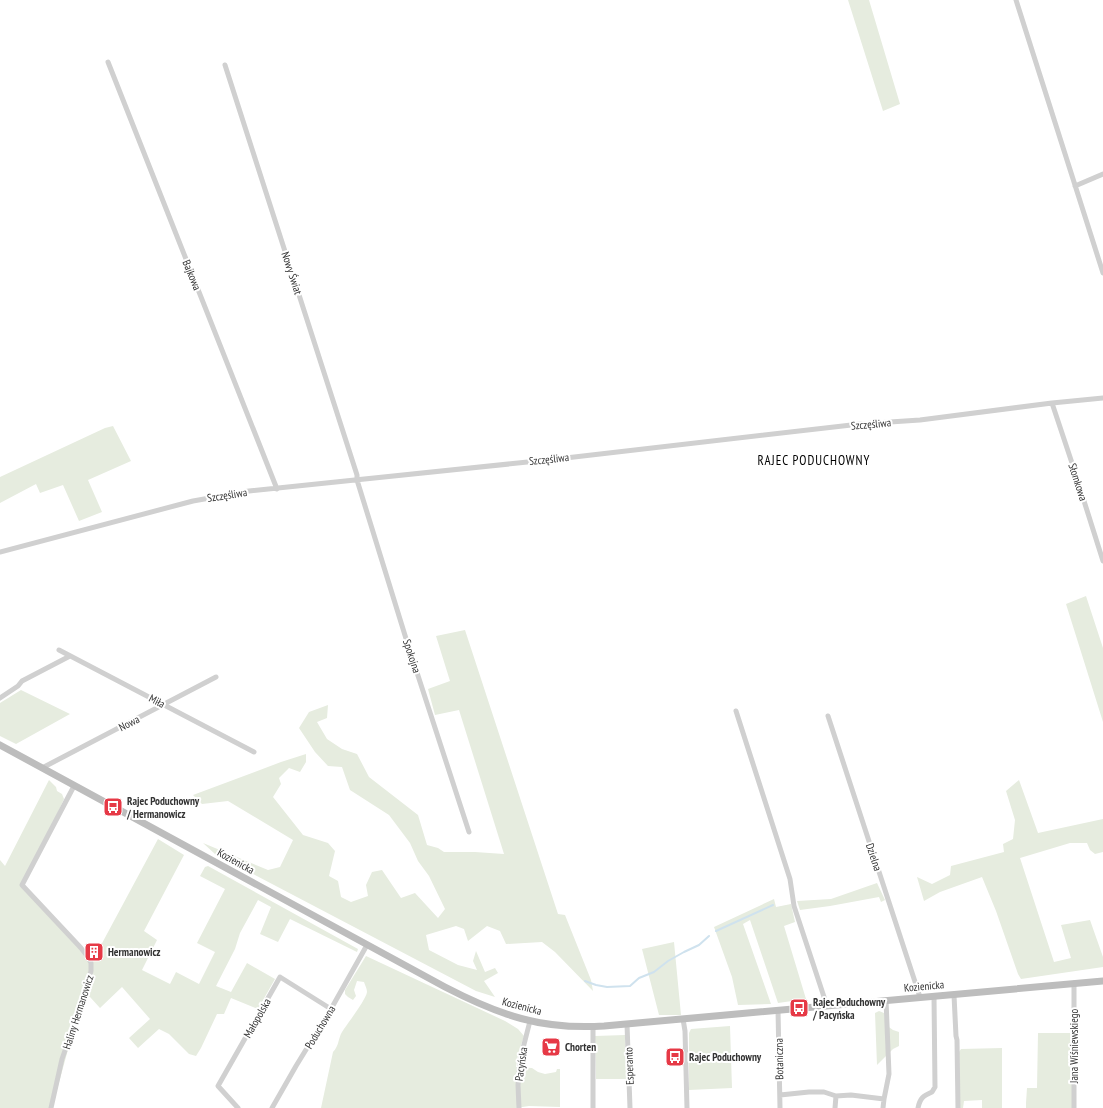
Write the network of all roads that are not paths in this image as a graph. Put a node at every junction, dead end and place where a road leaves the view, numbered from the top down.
1 (1016, 0) edge
2 (108, 62) dead end
3 (225, 65) dead end
4 (1103, 174) edge
5 (1075, 186) junction
6 (1103, 273) edge
7 (1103, 398) edge
8 (1052, 403) junction
9 (357, 480) junction
10 (277, 489) junction
11 (0, 552) edge
12 (1103, 561) edge
13 (59, 650) dead end
14 (70, 656) junction
15 (216, 677) dead end
16 (0, 698) edge
17 (165, 704) junction
18 (736, 711) dead end
19 (828, 716) dead end
20 (0, 745) edge
21 (254, 752) dead end
22 (42, 768) junction
23 (74, 786) junction
24 (469, 832) dead end
25 (367, 945) junction
26 (1103, 981) edge
27 (1074, 984) junction
28 (954, 995) junction
29 (934, 996) junction
30 (920, 997) junction
31 (886, 1000) junction
32 (828, 1006) junction
33 (331, 1009) junction
34 (778, 1010) junction
35 (683, 1019) junction
36 (530, 1021) junction
37 (627, 1024) junction
38 (592, 1027) junction
39 (780, 1095) junction
40 (836, 1096) junction
41 (884, 1099) junction
42 (50, 1108) edge
43 (238, 1108) edge
44 (272, 1108) edge
45 (519, 1108) edge
46 (593, 1108) edge
47 (630, 1108) edge
48 (687, 1108) edge
49 (780, 1108) edge
50 (835, 1108) edge
51 (884, 1108) edge
52 (918, 1108) edge
53 (958, 1108) edge
54 (1074, 1108) edge

1 - 5 street
2 - 10 street, Bajkowa
3 - 9 street, Nowy Świat
4 - 5 street
5 - 6 street
7 - 8 street, Szczęśliwa
8 - 9 street, Szczęśliwa
8 - 12 street, Słomkowa
9 - 10 street, Szczęśliwa
9 - 24 street, Spokojna
10 - 11 street, Szczęśliwa
13 - 14 street, Miła
14 - 16 street
14 - 17 street, Miła
15 - 17 street, Nowa
17 - 21 street, Miła
17 - 22 street, Nowa
18 - 32 street
19 - 30 street, Dzielna
20 - 22 main road, Kozienicka
22 - 23 main road, Kozienicka
23 - 25 main road, Kozienicka
23 - 42 street, Haliny Hermanowicz
25 - 33 street, Poduchowna
25 - 36 main road, Kozienicka
26 - 27 main road, Kozienicka
27 - 28 main road, Kozienicka
27 - 54 street, Jana Wiśniewskiego
28 - 29 main road, Kozienicka
28 - 53 street
29 - 30 main road, Kozienicka
29 - 52 street
30 - 31 main road, Kozienicka
31 - 32 main road, Kozienicka
31 - 41 street
32 - 34 main road, Kozienicka
33 - 43 street, Małopolska
33 - 44 street, Poduchowna
34 - 35 main road, Kozienicka
34 - 39 street, Botaniczna
35 - 37 main road, Kozienicka
35 - 48 street
36 - 38 main road, Kozienicka
36 - 45 street, Pacyńska
37 - 38 main road, Kozienicka
37 - 47 street, Esperanto
38 - 46 street
39 - 40 street
39 - 49 street, Botaniczna
40 - 41 street
40 - 50 street
41 - 51 street

